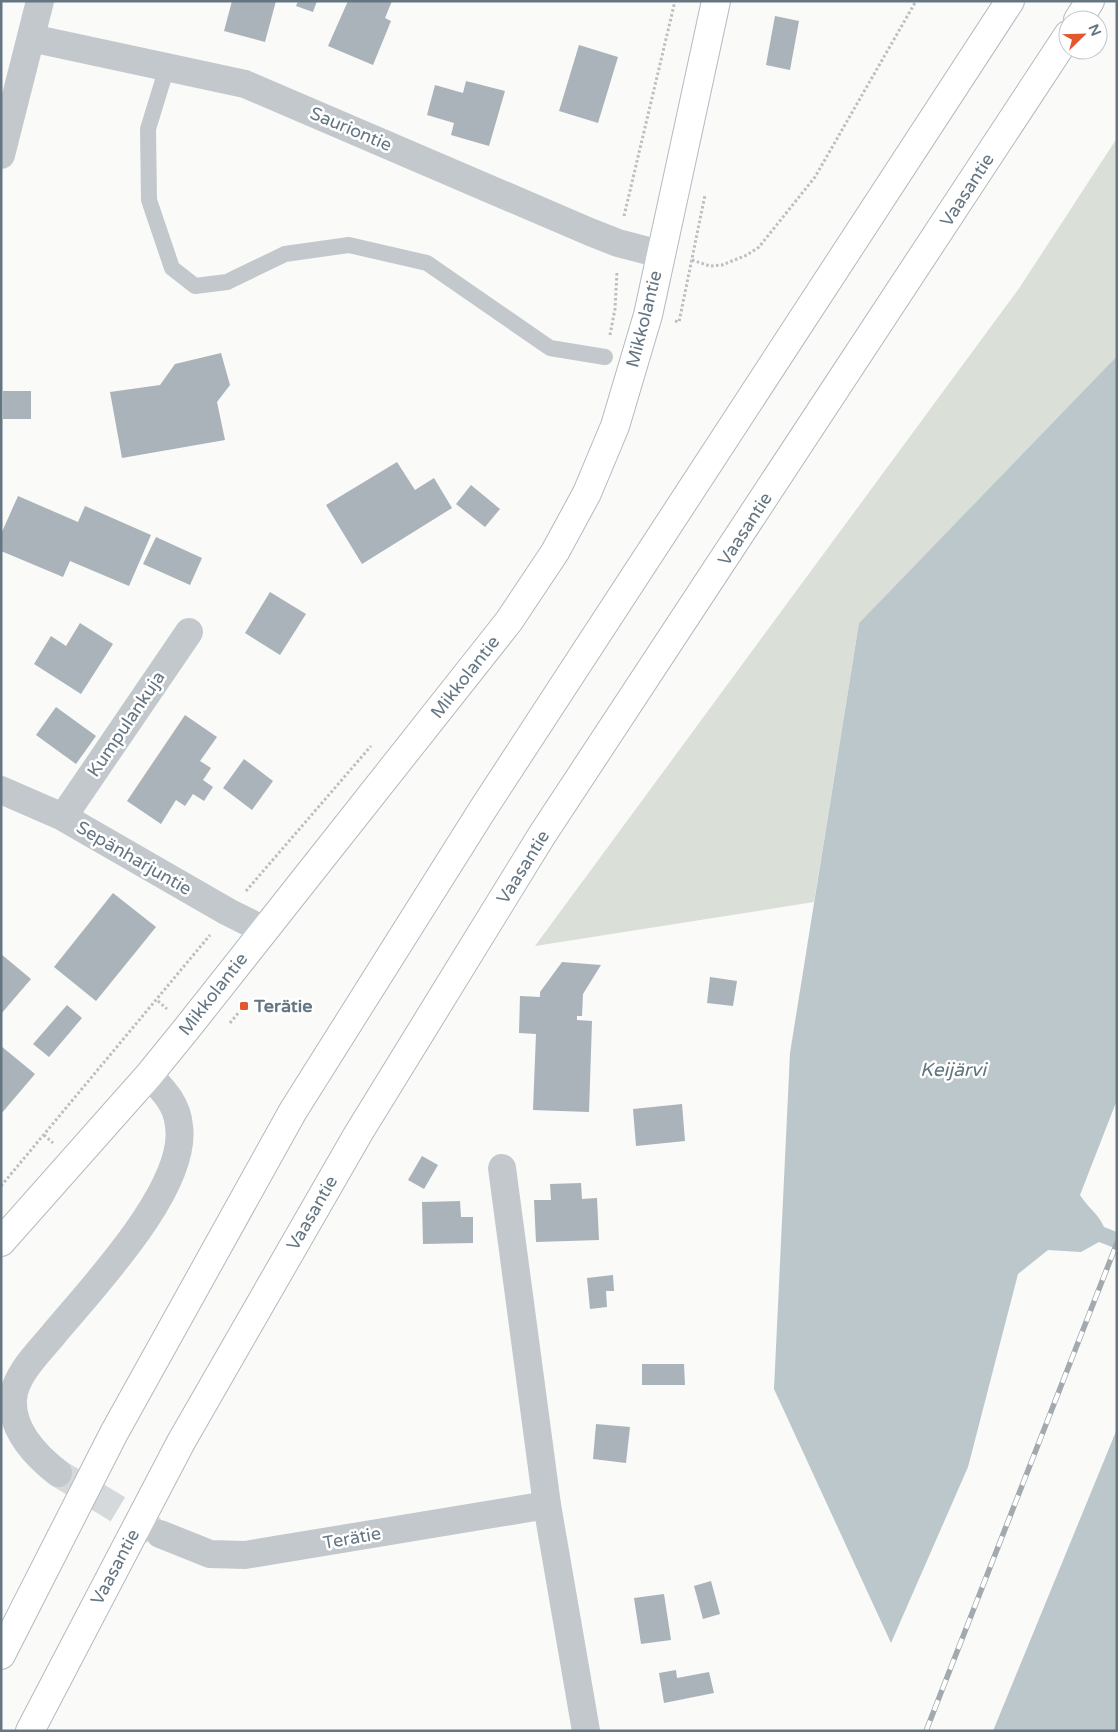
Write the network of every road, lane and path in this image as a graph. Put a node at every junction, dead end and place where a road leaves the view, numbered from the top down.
1 (40, 1) edge
2 (676, 1) edge
3 (716, 1) edge
4 (916, 1) edge
5 (1010, 1) edge
6 (32, 38) junction
7 (1058, 50) edge
8 (167, 67) junction
9 (1, 155) edge
10 (618, 243) junction
11 (660, 254) junction
12 (692, 260) dead end
13 (605, 357) joint
14 (189, 632) dead end
15 (373, 744) dead end
16 (1, 790) edge
17 (63, 817) junction
18 (228, 912) junction
19 (264, 930) junction
20 (149, 1075) junction
21 (502, 1168) dead end
22 (1, 1186) edge
23 (1, 1242) edge
24 (58, 1473) tunnel mouth
25 (547, 1505) junction
26 (160, 1534) tunnel mouth
27 (1, 1655) edge
28 (30, 1731) edge
29 (586, 1731) edge

1 - 6 street
2 - 10 path
3 - 11 main road, Mikkolantie
4 - 12 path
5 - 27 main road
6 - 8 street, Sauriontie
6 - 9 street
7 - 28 main road, Vaasantie
8 - 10 street, Sauriontie
8 - 13 lane
10 - 11 street, Sauriontie
10 - 13 path
11 - 19 main road, Mikkolantie
14 - 17 street, Kumpulankuja
15 - 18 path
16 - 17 street, Sepänharjuntie
17 - 18 street, Sepänharjuntie
18 - 19 street, Sepänharjuntie
18 - 22 path
19 - 20 main road, Mikkolantie
20 - 23 main road, Mikkolantie
20 - 24 street
21 - 25 street
25 - 26 street, Terätie
25 - 29 street

